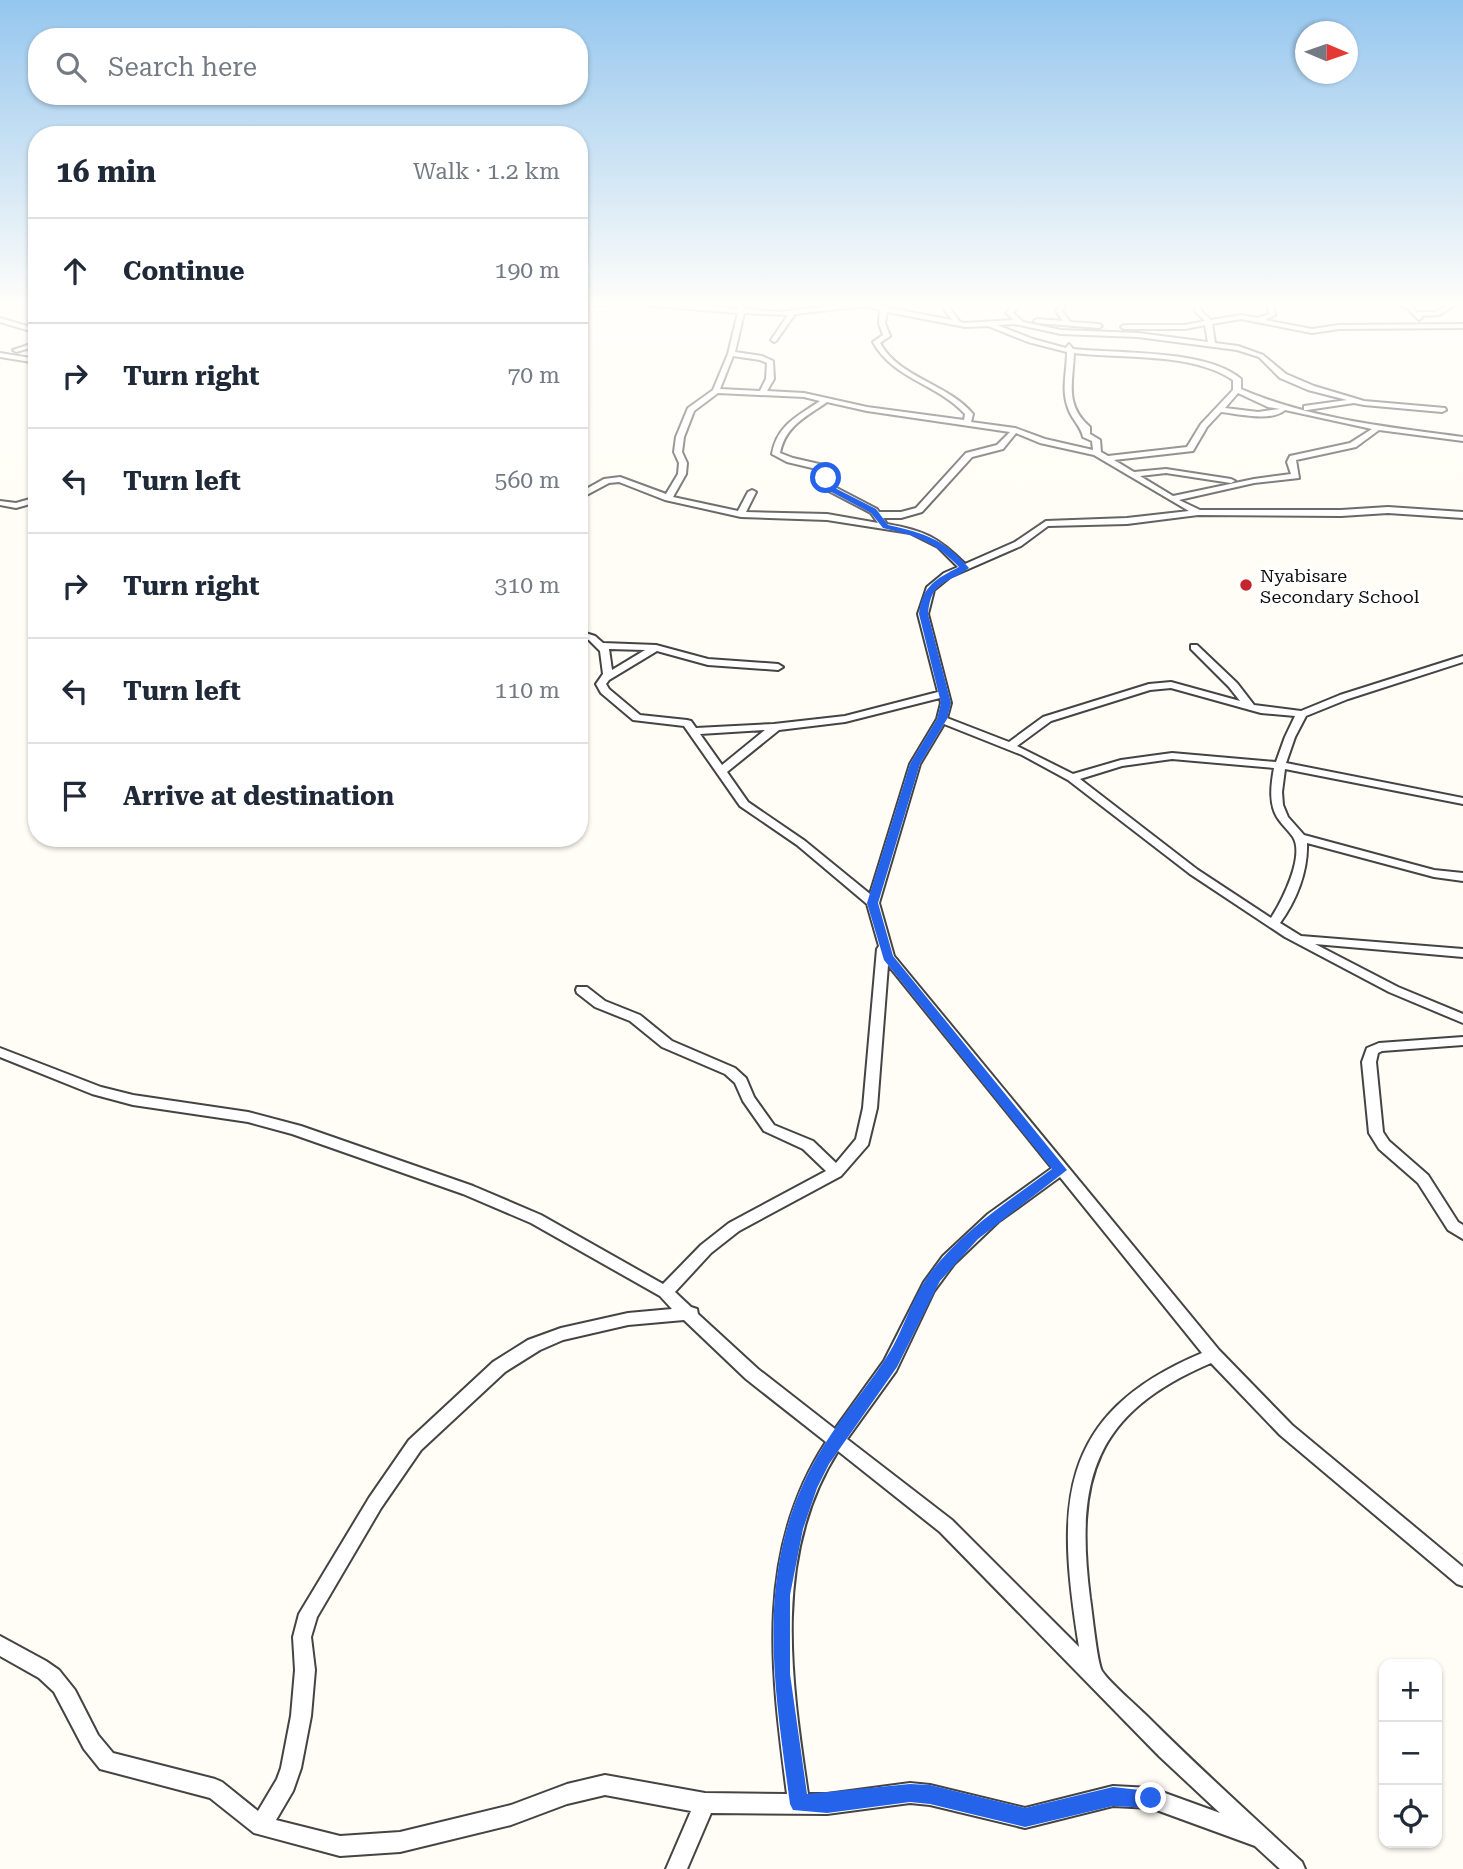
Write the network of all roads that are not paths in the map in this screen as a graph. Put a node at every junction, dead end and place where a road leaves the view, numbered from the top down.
1 (939, 390) edge
2 (1068, 390) edge
3 (1237, 390) joint
4 (1318, 390) edge
5 (716, 391) joint
6 (763, 392) joint
7 (824, 401) junction
8 (1355, 401) junction
9 (1219, 409) junction
10 (1300, 410) junction
11 (1442, 410) dead end
12 (967, 423) junction
13 (1378, 428) junction
14 (1015, 430) junction
15 (1463, 439) edge
16 (1097, 453) junction
17 (1105, 459) junction
18 (1135, 474) junction
19 (1248, 482) junction
20 (752, 492) dead end
21 (588, 493) edge
22 (668, 498) junction
23 (1171, 499) junction
24 (28, 502) edge
25 (0, 503) edge
26 (1199, 513) junction
27 (741, 514) junction
28 (878, 515) junction
29 (1463, 515) edge
30 (885, 527) junction
31 (948, 551) junction
32 (981, 562) junction
33 (964, 568) junction
34 (588, 639) edge
35 (601, 646) junction
36 (1194, 647) dead end
37 (656, 648) junction
38 (1463, 659) edge
39 (778, 667) dead end
40 (605, 678) junction
41 (944, 694) junction
42 (1250, 707) junction
43 (1302, 715) junction
44 (942, 719) junction
45 (776, 727) junction
46 (694, 732) junction
47 (1010, 746) junction
48 (1279, 765) junction
49 (722, 771) junction
50 (1072, 778) junction
51 (1463, 801) edge
52 (1300, 838) junction
53 (1463, 877) edge
54 (873, 903) junction
55 (1273, 924) junction
56 (1297, 938) junction
57 (883, 945) junction
58 (1463, 953) edge
59 (582, 990) dead end
60 (1463, 1019) edge
61 (1463, 1041) edge
62 (0, 1052) edge
63 (1060, 1170) junction
64 (836, 1172) junction
65 (1463, 1233) edge
66 (665, 1292) junction
67 (691, 1313) junction
68 (1213, 1355) junction
69 (837, 1441) junction
70 (1463, 1578) edge
71 (0, 1645) edge
72 (1092, 1673) junction
73 (705, 1803) junction
74 (799, 1804) junction
75 (261, 1826) junction
76 (1262, 1839) junction
77 (676, 1869) edge
78 (1295, 1869) edge

1 - 12 street
2 - 16 street
3 - 9 street
3 - 10 street
4 - 8 street
5 - 6 street
5 - 22 street
6 - 7 street
7 - 12 street
7 - 28 street
8 - 10 street
8 - 11 street
9 - 10 street
9 - 17 street
10 - 13 street
12 - 14 street
13 - 15 street
13 - 19 street
14 - 16 street
14 - 28 street
16 - 17 street
17 - 18 street
18 - 19 street
18 - 23 street
19 - 23 street
20 - 27 street
21 - 22 street
22 - 27 street
23 - 26 street
24 - 25 street
26 - 29 street
26 - 32 street
27 - 30 street
28 - 30 street
30 - 31 street
31 - 32 street
31 - 33 street
32 - 33 street
33 - 41 street
34 - 35 street
35 - 37 street
35 - 40 street
36 - 42 street
37 - 39 street
37 - 40 street
38 - 43 street
40 - 46 street
41 - 44 street
41 - 45 street
42 - 43 street
42 - 47 street
43 - 48 street
44 - 47 street
44 - 54 street
45 - 46 street
45 - 49 street
46 - 49 street
47 - 50 street
48 - 50 street
48 - 51 street
48 - 52 street
49 - 54 street
50 - 55 street
52 - 53 street
52 - 55 street
54 - 57 street
55 - 56 street
56 - 58 street
56 - 60 street
57 - 63 street
57 - 64 street
59 - 64 street
61 - 65 street
62 - 66 street
63 - 68 street
63 - 69 street
64 - 66 street
66 - 67 street
67 - 69 street
67 - 75 street
68 - 70 street
68 - 72 street
69 - 72 street
69 - 74 street
71 - 75 street
72 - 76 street
73 - 74 street
73 - 75 street
73 - 77 street
74 - 76 street
76 - 78 street

